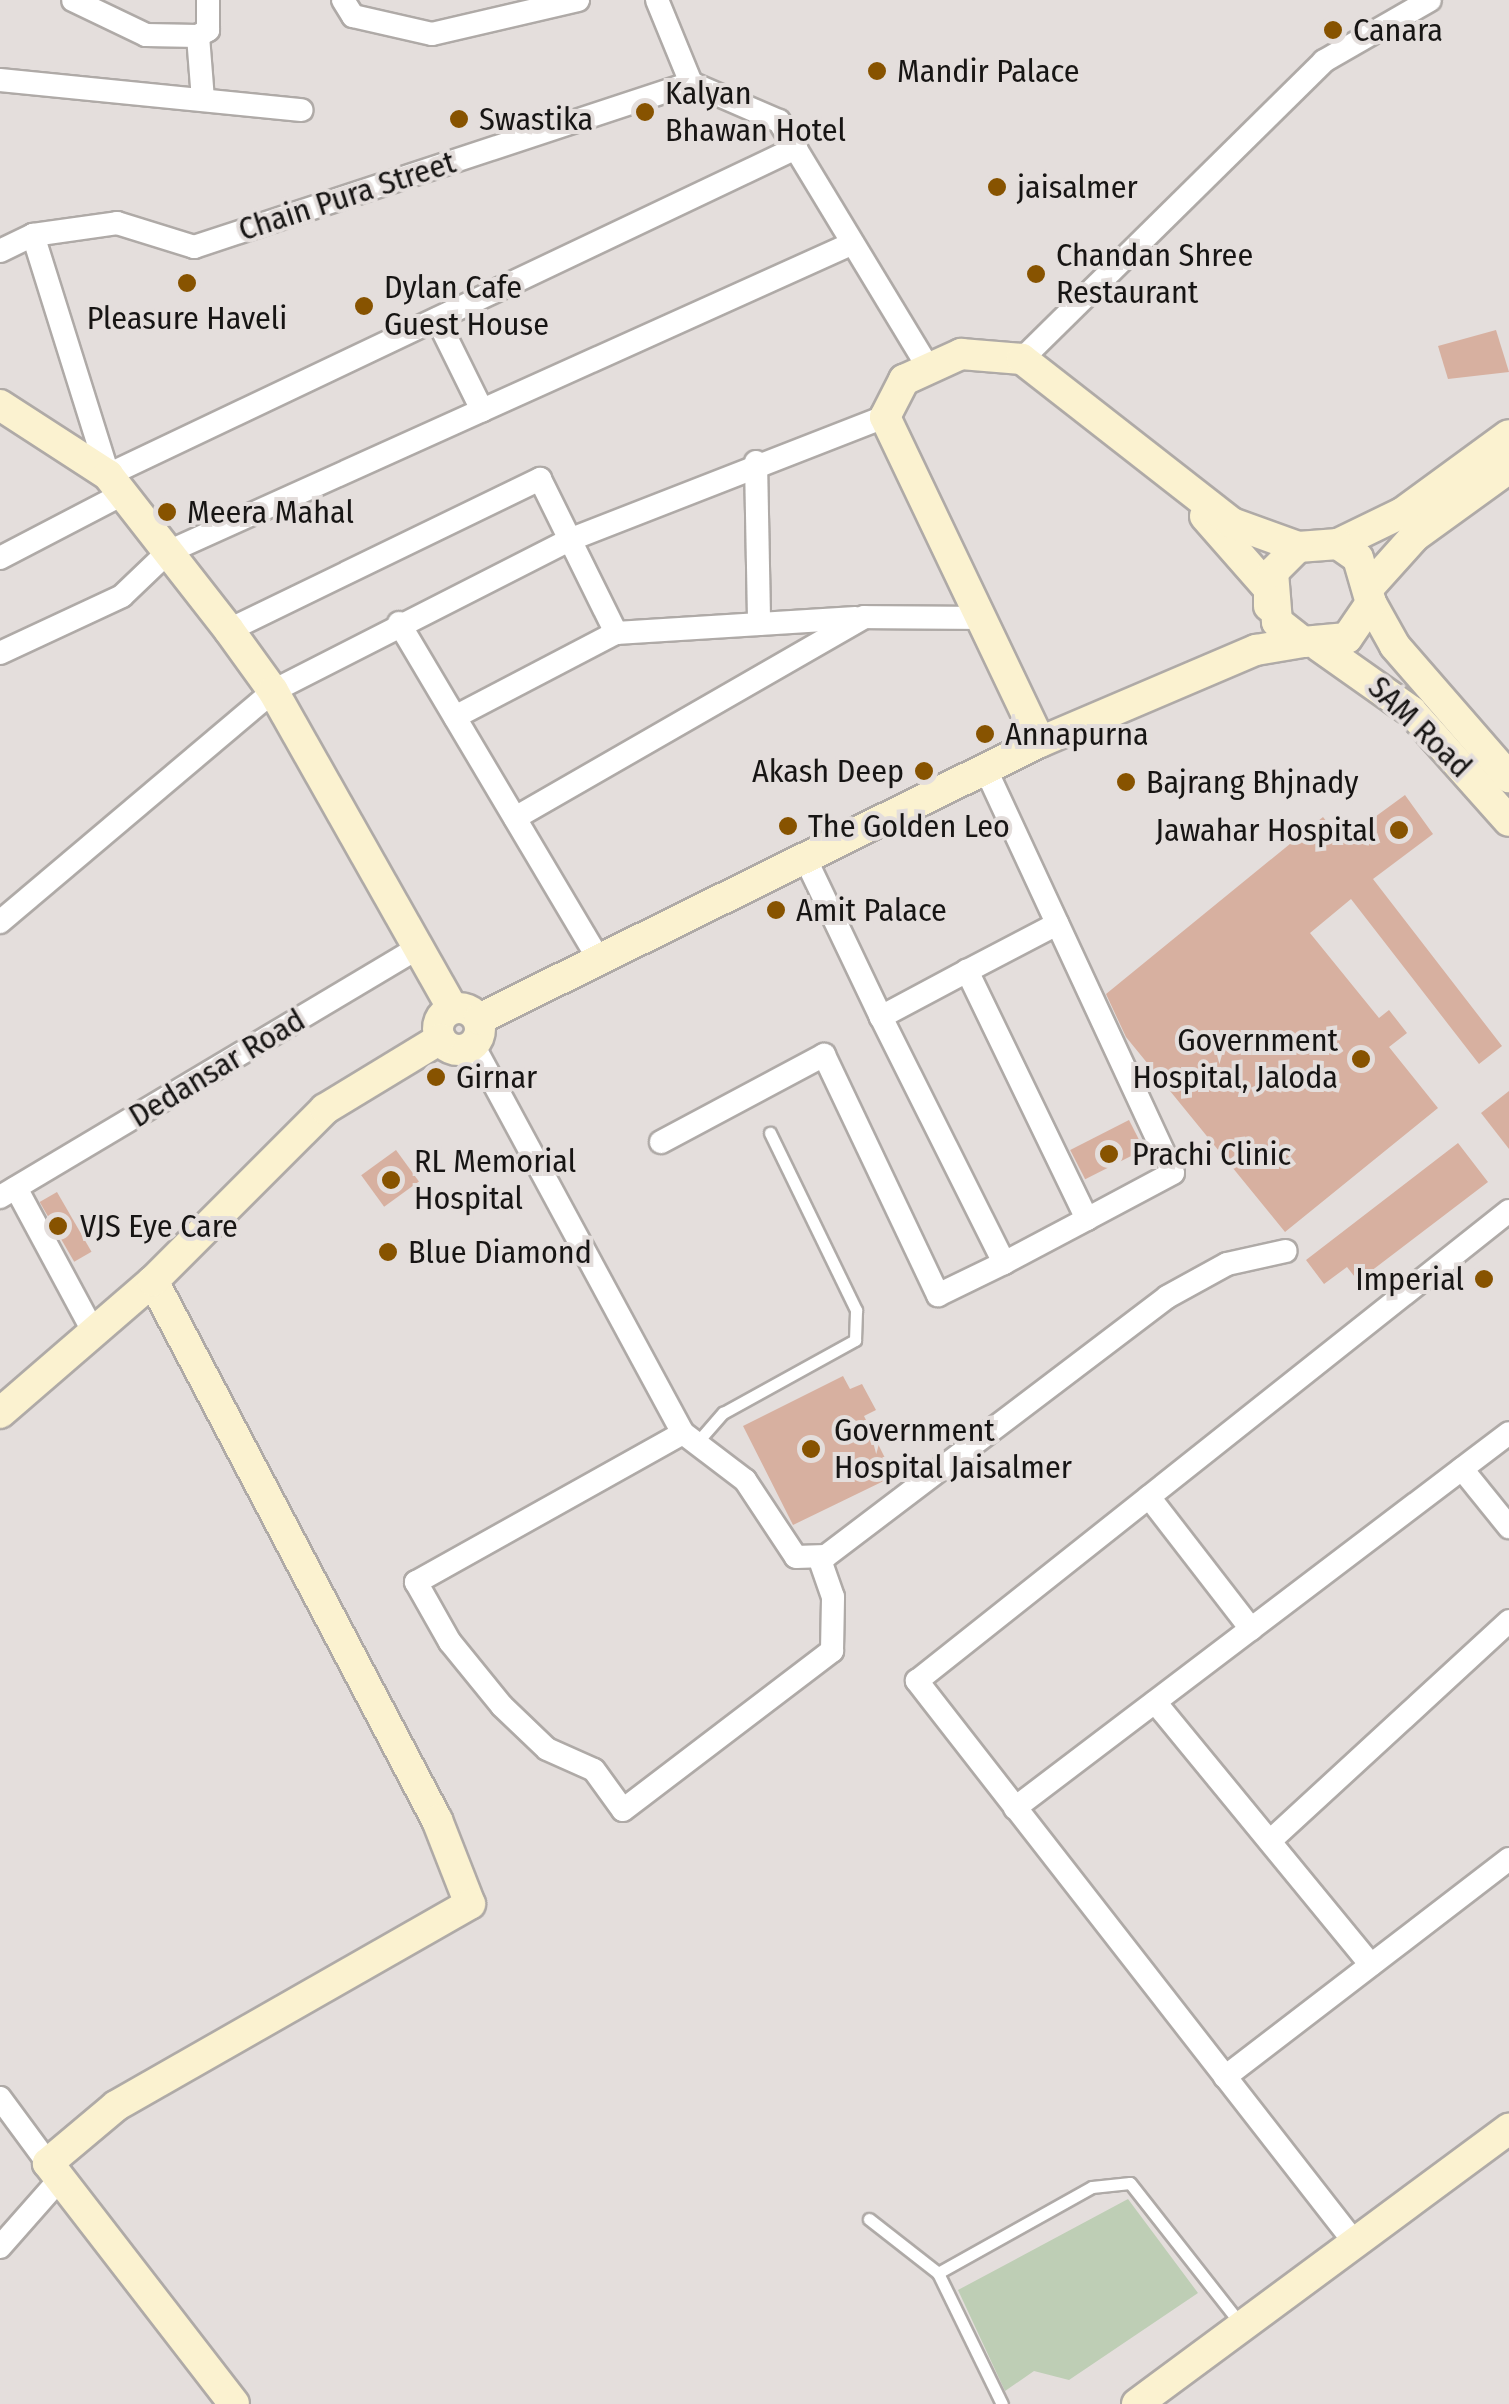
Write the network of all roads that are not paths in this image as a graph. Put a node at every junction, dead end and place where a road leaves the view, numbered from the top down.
1 (73, 0) edge
2 (208, 0) edge
3 (343, 0) edge
4 (578, 0) edge
5 (657, 0) edge
6 (1430, 0) edge
7 (198, 36) junction
8 (0, 80) edge
9 (691, 84) junction
10 (203, 99) junction
11 (302, 110) dead end
12 (796, 148) junction
13 (33, 235) junction
14 (853, 243) junction
15 (0, 251) edge
16 (437, 319) junction
17 (1022, 359) junction
18 (927, 365) junction
19 (482, 410) junction
20 (7, 416) edge
21 (885, 417) junction
22 (1509, 435) edge
23 (756, 462) junction
24 (1509, 468) edge
25 (115, 484) junction
26 (1180, 489) junction
27 (569, 540) junction
28 (1338, 544) junction
29 (1298, 546) junction
30 (168, 552) junction
31 (0, 558) edge
32 (1268, 589) junction
33 (1371, 594) junction
34 (864, 617) junction
35 (974, 618) junction
36 (400, 623) junction
37 (760, 624) junction
38 (229, 630) junction
39 (616, 633) junction
40 (1311, 644) junction
41 (1256, 650) junction
42 (0, 653) edge
43 (274, 691) junction
44 (455, 717) junction
45 (1040, 742) junction
46 (986, 770) junction
47 (1509, 777) edge
48 (515, 818) junction
49 (1509, 821) edge
50 (808, 862) junction
51 (0, 922) edge
52 (1057, 924) junction
53 (418, 948) junction
54 (600, 962) junction
55 (967, 971) junction
56 (881, 1017) junction
57 (468, 1024) junction
58 (770, 1133) dead end
59 (660, 1142) dead end
60 (8, 1193) edge
61 (1087, 1219) junction
62 (1506, 1220) edge
63 (1286, 1250) dead end
64 (1004, 1262) junction
65 (154, 1281) junction
66 (94, 1333) junction
67 (0, 1413) edge
68 (1509, 1434) edge
69 (692, 1436) junction
70 (1462, 1469) junction
71 (1149, 1497) junction
72 (1509, 1527) edge
73 (820, 1557) junction
74 (1509, 1621) edge
75 (1251, 1629) junction
76 (1155, 1702) junction
77 (1015, 1808) junction
78 (1270, 1842) junction
79 (1509, 1859) edge
80 (1371, 1965) junction
81 (1225, 2078) junction
82 (4, 2111) edge
83 (1509, 2130) edge
84 (54, 2172) junction
85 (869, 2219) dead end
86 (1355, 2243) junction
87 (0, 2247) edge
88 (938, 2273) junction
89 (1242, 2326) junction
90 (234, 2404) edge
91 (1002, 2404) edge
92 (1138, 2404) edge

1 - 7 street
2 - 7 street
3 - 4 street
5 - 9 street
6 - 17 street
7 - 10 street
8 - 10 street
9 - 12 street
9 - 13 street, Chain Pura Street
10 - 11 street
12 - 14 street
12 - 16 street
13 - 15 street, Chain Pura Street
13 - 25 street
14 - 18 street
14 - 19 street
16 - 19 street
16 - 25 street
17 - 18 street
17 - 26 street
18 - 21 street
19 - 30 street
20 - 25 street
21 - 23 street
21 - 35 street
22 - 28 street
23 - 27 street
23 - 37 street
24 - 33 street
25 - 30 street
25 - 31 street
26 - 29 street
26 - 32 street
27 - 36 street
27 - 38 street
27 - 39 street
28 - 29 street
28 - 33 street
29 - 32 street
30 - 38 street
30 - 42 street
32 - 40 street
32 - 41 street
33 - 40 street
33 - 47 street
34 - 35 street
34 - 37 street
34 - 48 street
35 - 45 street
36 - 43 street
36 - 44 street
37 - 39 street
38 - 43 street
39 - 44 street
40 - 41 street
40 - 49 street, SAM Road
41 - 45 street
43 - 51 street
43 - 53 street
44 - 48 street
45 - 46 street
46 - 50 street
46 - 52 street
48 - 54 street
50 - 54 street
50 - 56 street
52 - 55 street
52 - 61 street
53 - 57 street
53 - 60 street, Dedansar Road
54 - 57 street
55 - 56 street
55 - 61 street
56 - 64 street
57 - 65 street
57 - 69 street
58 - 69 lane
59 - 64 street
60 - 66 street, Dedansar Road
61 - 64 street
62 - 71 street
63 - 73 street
65 - 66 street
65 - 84 street
66 - 67 street
68 - 70 street
69 - 73 street
69 - 73 street
70 - 72 street
70 - 75 street
71 - 75 street
71 - 77 street
74 - 78 street
75 - 76 street
76 - 77 street
76 - 78 street
77 - 81 street
78 - 80 street
79 - 80 street
80 - 81 street
81 - 86 street
82 - 84 street
83 - 86 street
84 - 87 street
84 - 90 street
85 - 88 lane
86 - 89 street
88 - 89 lane
88 - 91 lane
89 - 92 street

